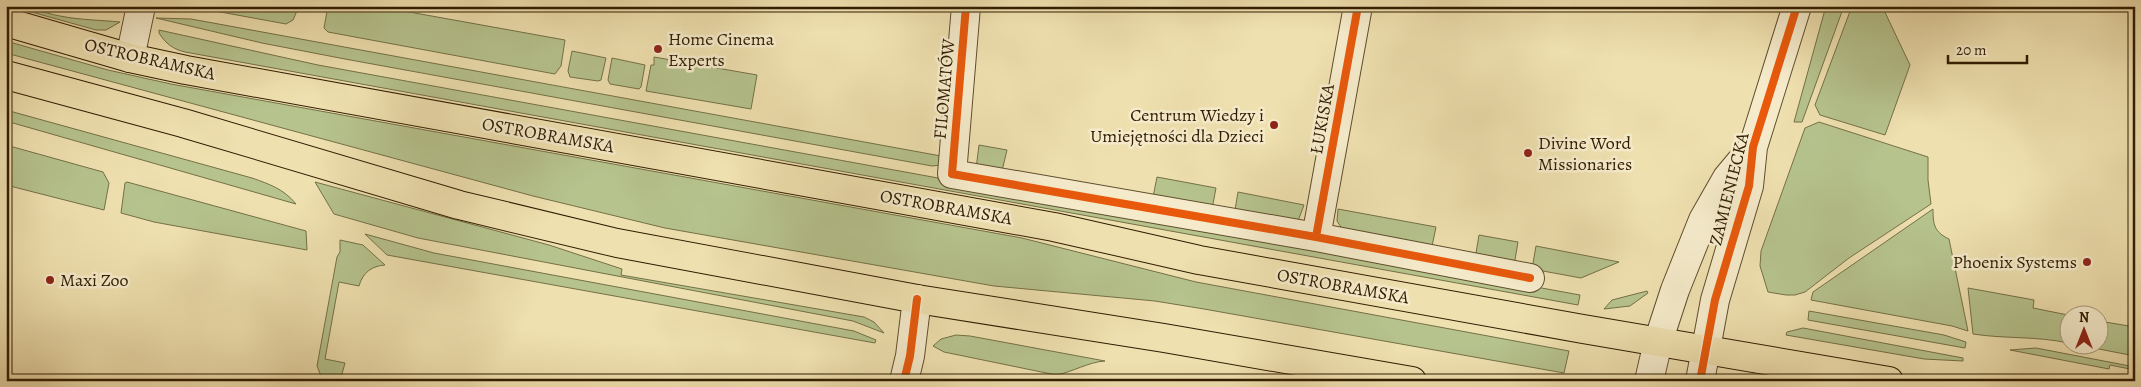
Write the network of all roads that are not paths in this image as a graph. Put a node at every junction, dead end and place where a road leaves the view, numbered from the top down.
1 (141, 6) edge
2 (966, 6) edge
3 (1358, 6) edge
4 (1797, 6) edge
5 (6, 22) edge
6 (130, 58) junction
7 (6, 75) edge
8 (1753, 147) junction
9 (1316, 238) junction
10 (1530, 278) dead end
11 (918, 299) junction
12 (1658, 342) junction
13 (1706, 349) junction
14 (904, 381) edge
15 (1412, 381) edge
16 (1649, 381) edge
17 (1700, 381) edge
18 (1889, 381) edge

1 - 6 street
2 - 9 street, FILOMATÓW
3 - 9 street, ŁUKISKA
4 - 8 street, ZAMIENIECKA
5 - 6 main road, OSTROBRAMSKA
6 - 12 main road, OSTROBRAMSKA
7 - 11 main road
8 - 12 street, ZAMIENIECKA
8 - 13 street, ZAMIENIECKA
9 - 10 street
11 - 14 street
11 - 15 main road
12 - 13 main road, OSTROBRAMSKA
12 - 16 street, ZAMIENIECKA
13 - 17 street, ZAMIENIECKA
13 - 18 main road, OSTROBRAMSKA

